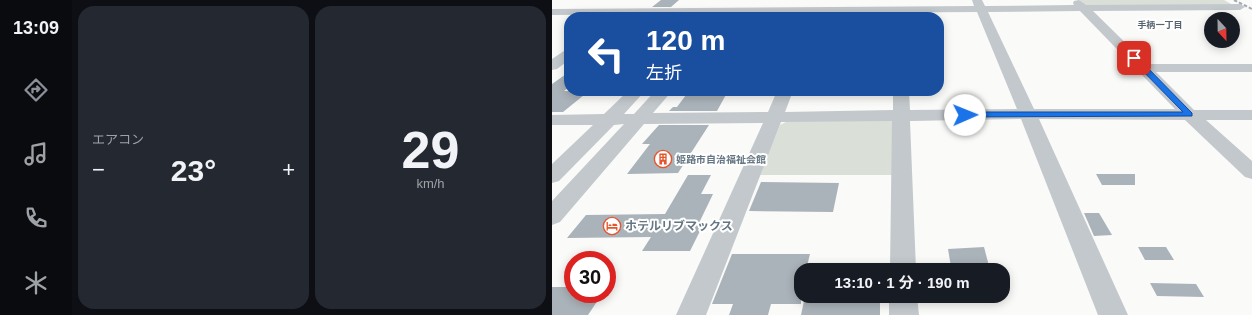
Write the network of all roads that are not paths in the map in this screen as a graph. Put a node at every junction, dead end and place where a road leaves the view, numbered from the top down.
1 (649, 0) edge
2 (727, 0) edge
3 (745, 0) edge
4 (1227, 0) edge
5 (979, 4) edge
6 (1079, 4) edge
7 (1240, 7) junction
8 (820, 9) edge
9 (899, 9) edge
10 (552, 12) edge
11 (564, 12) edge
12 (631, 12) edge
13 (715, 12) edge
14 (735, 12) edge
15 (768, 12) edge
16 (1252, 13) edge
17 (564, 58) edge
18 (552, 66) edge
19 (1145, 68) junction
20 (1252, 68) edge
21 (632, 96) edge
22 (660, 96) edge
23 (783, 96) edge
24 (901, 96) edge
25 (1028, 114) junction
26 (1190, 115) junction
27 (1252, 115) edge
28 (774, 116) junction
29 (902, 116) junction
30 (609, 119) junction
31 (639, 119) junction
32 (552, 120) edge
33 (1252, 172) edge
34 (552, 176) edge
35 (552, 216) edge
36 (903, 263) edge
37 (903, 303) edge
38 (691, 315) edge
39 (904, 315) edge
40 (1113, 315) edge

1 - 12 street
2 - 13 street
3 - 14 street
4 - 7 street
5 - 6 street
5 - 9 street
5 - 25 street
6 - 7 street
6 - 19 street
7 - 16 street
8 - 9 street
8 - 15 street
10 - 11 street
17 - 18 street
19 - 20 street
19 - 26 street
21 - 30 street
22 - 31 street
23 - 28 street
24 - 29 street
25 - 26 street
25 - 29 street
25 - 40 street
26 - 27 street
26 - 33 street
28 - 29 street
28 - 31 street
28 - 38 street
29 - 36 street
30 - 31 street
30 - 32 street
30 - 34 street
31 - 35 street
37 - 39 street

